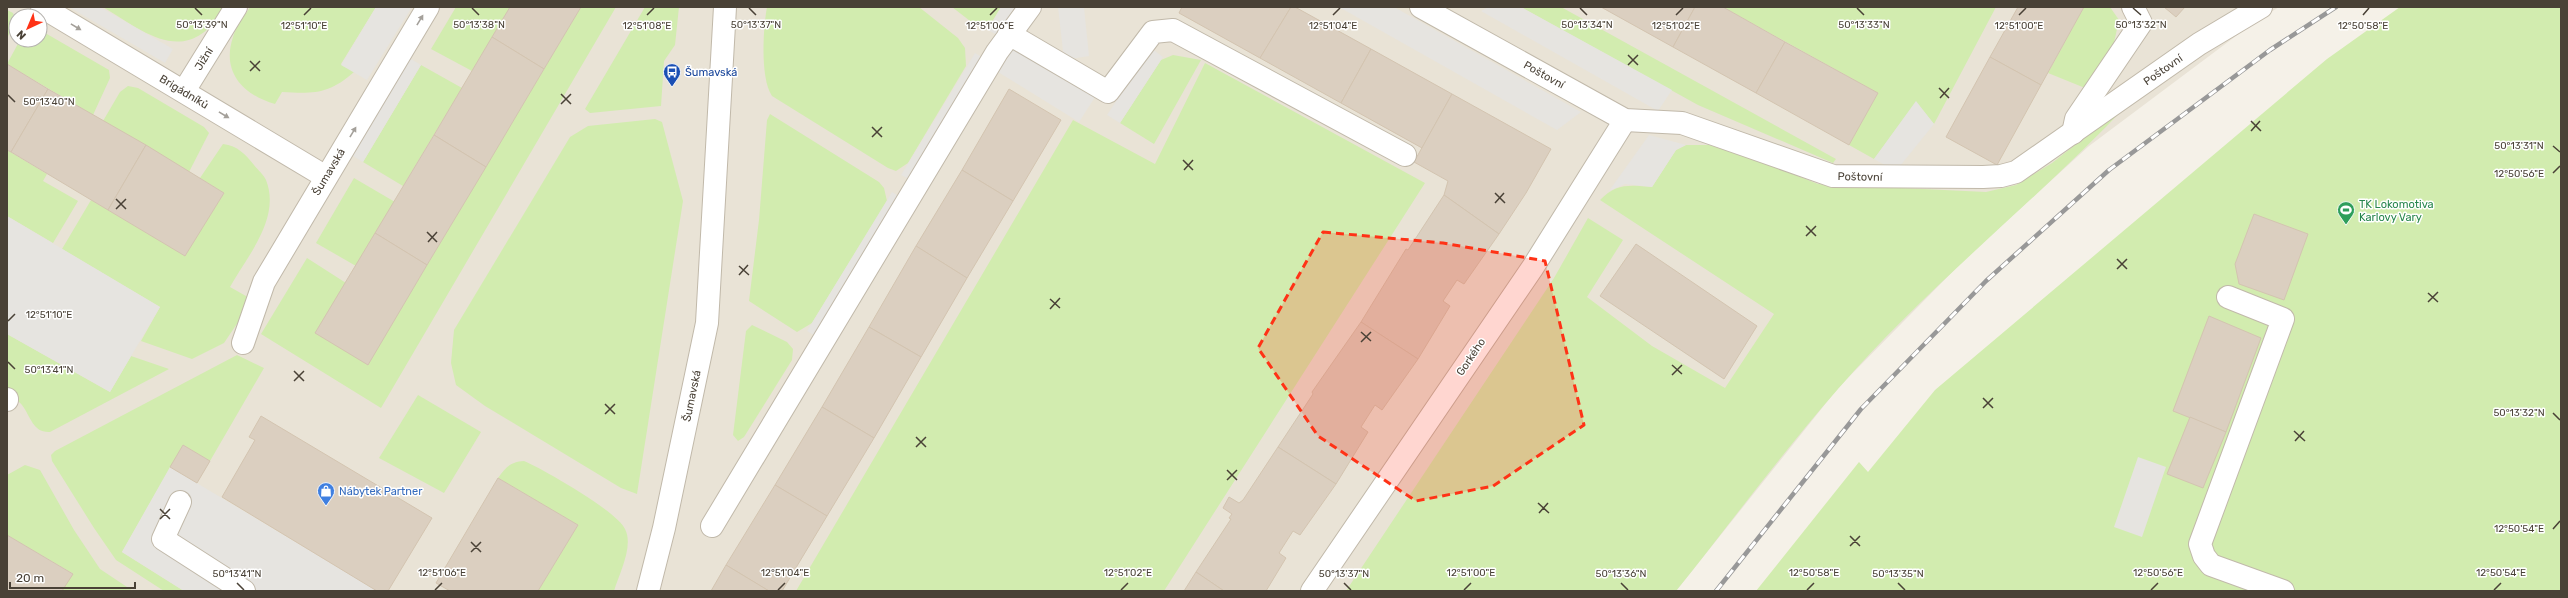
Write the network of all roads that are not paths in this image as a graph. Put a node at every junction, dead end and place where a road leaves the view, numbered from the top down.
1 (42, 7) edge
2 (236, 7) edge
3 (428, 7) edge
4 (724, 7) edge
5 (1030, 7) edge
6 (1421, 7) edge
7 (2133, 7) edge
8 (2261, 7) edge
9 (1009, 34) junction
10 (184, 92) junction
11 (1625, 120) junction
12 (2072, 134) junction
13 (1405, 155) dead end
14 (326, 177) junction
15 (2228, 297) dead end
16 (243, 343) dead end
17 (180, 502) dead end
18 (712, 526) dead end
19 (244, 591) edge
20 (648, 591) edge
21 (1312, 591) edge
22 (2283, 591) edge

1 -> 10 street, Brigádníků
2 - 10 street, Jižní
14 -> 3 street, Šumavská
4 - 20 street, Šumavská
5 - 9 street
6 - 11 street, Poštovní
7 - 12 street
8 - 12 street, Poštovní
9 - 13 street
9 - 18 street
10 -> 14 street, Brigádníků
11 - 12 street, Poštovní
11 - 21 street, Gorkého
14 - 16 street, Šumavská
15 - 22 street
17 - 19 street

